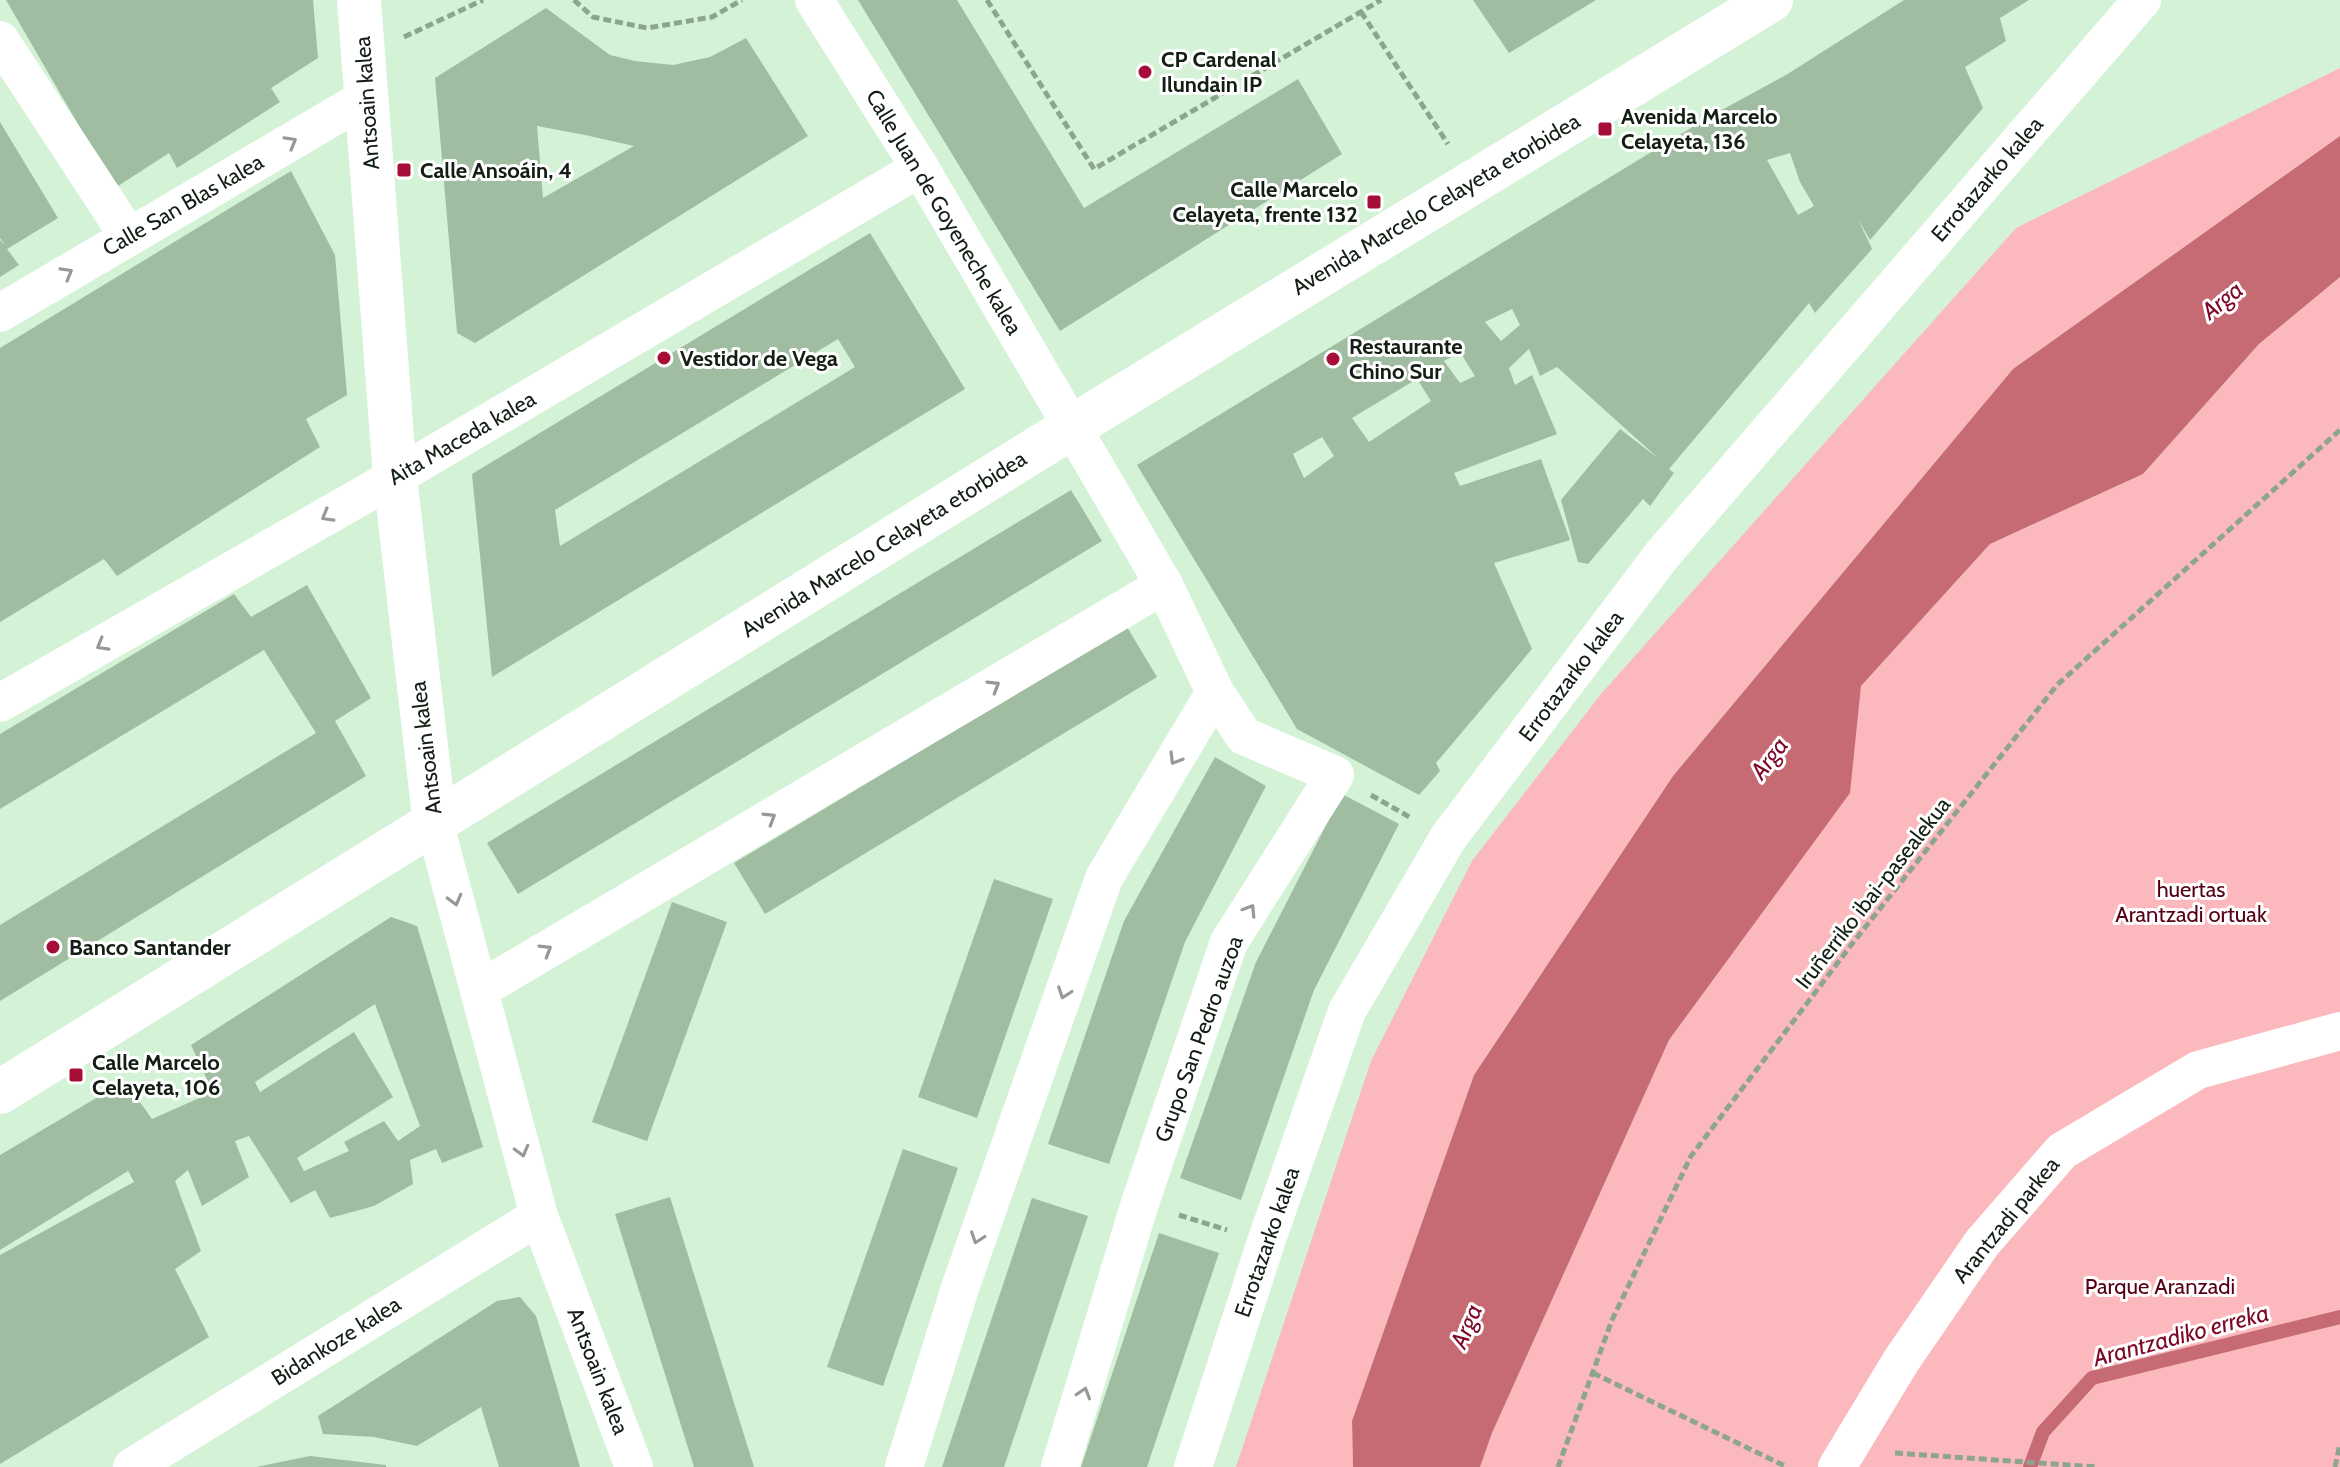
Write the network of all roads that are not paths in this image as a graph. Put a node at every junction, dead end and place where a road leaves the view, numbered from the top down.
1 (359, 0) edge
2 (814, 0) edge
3 (1771, 0) edge
4 (2142, 0) edge
5 (0, 40) edge
6 (365, 77) junction
7 (920, 168) junction
8 (129, 237) junction
9 (0, 313) edge
10 (1072, 427) junction
11 (395, 477) junction
12 (1164, 585) junction
13 (1215, 692) junction
14 (0, 703) edge
15 (435, 825) junction
16 (479, 990) junction
17 (2340, 1031) edge
18 (0, 1092) edge
19 (539, 1216) junction
20 (132, 1467) edge
21 (634, 1467) edge
22 (904, 1467) edge
23 (1060, 1467) edge
24 (1193, 1467) edge
25 (1837, 1467) edge

1 - 6 main road, Antsoain kalea
2 - 7 street, Calle Juan de Goyeneche kalea
3 - 10 main road, Avenida Marcelo Celayeta etorbidea
4 - 24 street, Errotazarko kalea
5 - 8 street
8 -> 6 street, Calle San Blas kalea
6 - 11 main road, Antsoain kalea
7 - 10 street, Calle Juan de Goyeneche kalea
7 - 11 street, Aita Maceda kalea
9 -> 8 street, Calle San Blas kalea
10 - 12 street
10 - 15 main road, Avenida Marcelo Celayeta etorbidea
11 -> 14 street, Aita Maceda kalea
11 - 15 main road, Antsoain kalea
12 - 13 street
16 -> 12 street
13 -> 22 street
23 -> 13 street, Grupo San Pedro auzoa
15 -> 16 street, Antsoain kalea
15 - 18 main road, Avenida Marcelo Celayeta etorbidea
16 -> 19 street, Antsoain kalea
17 - 25 street, Arantzadi parkea
19 - 20 street, Bidankoze kalea
19 - 21 street, Antsoain kalea

